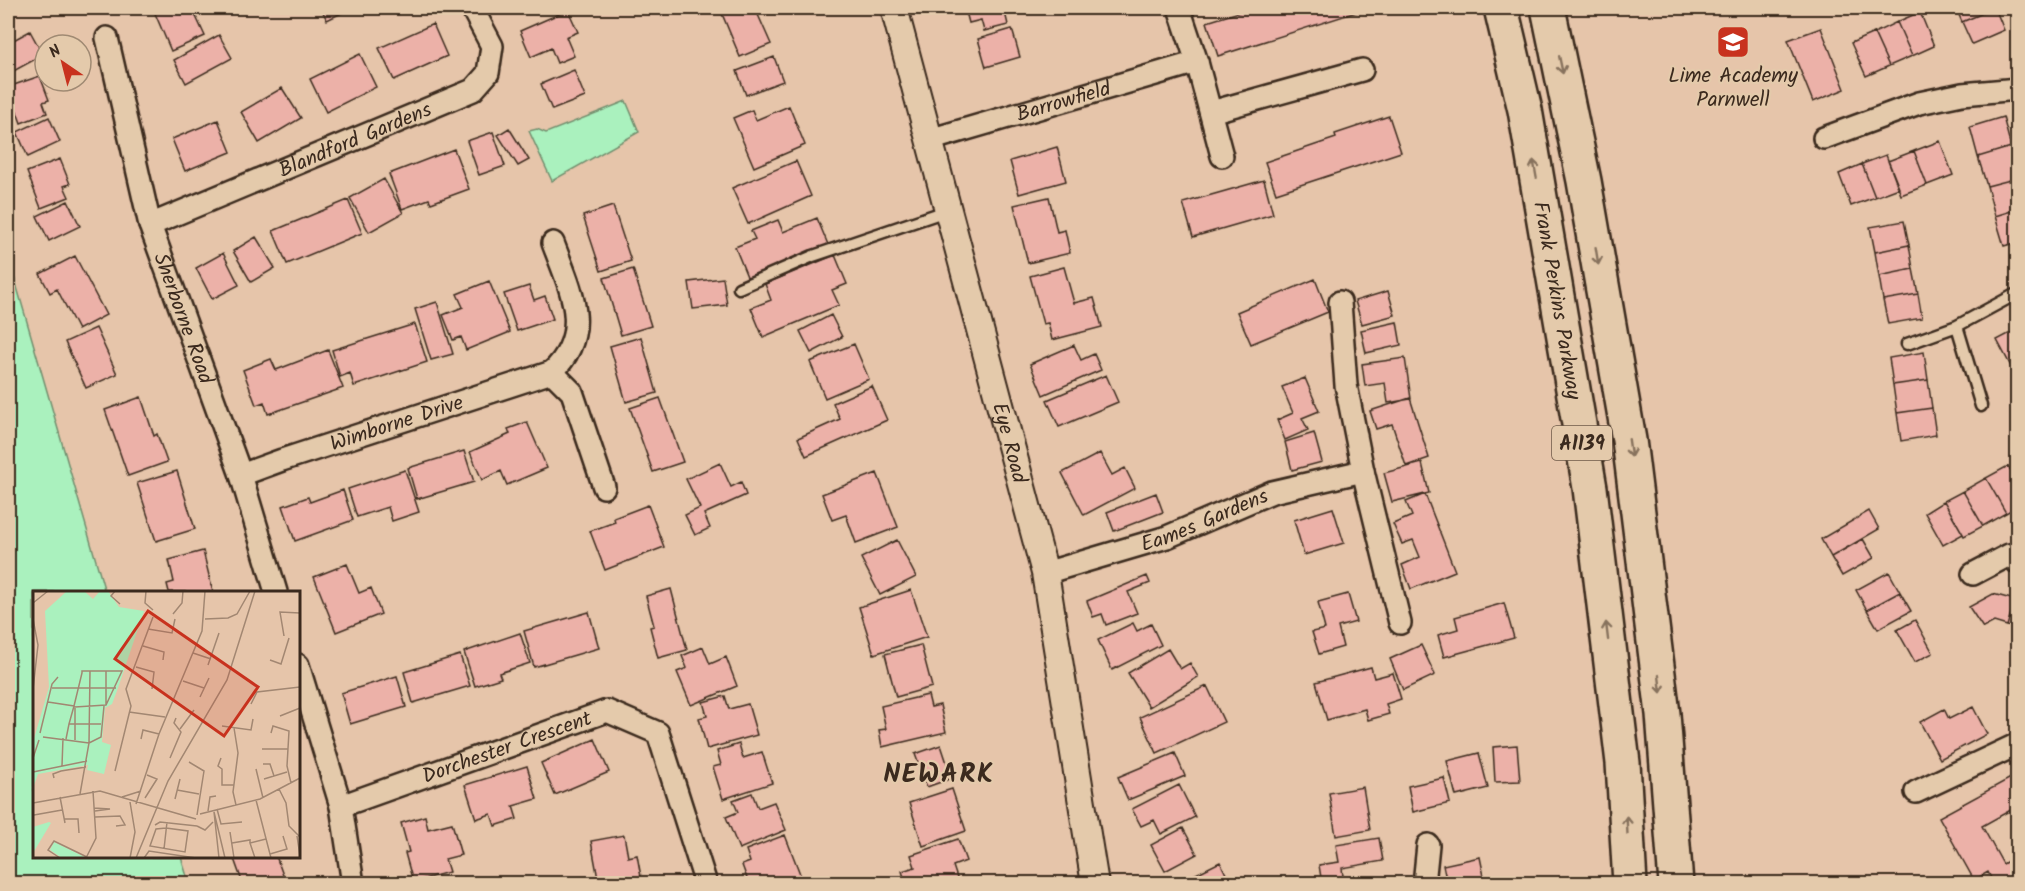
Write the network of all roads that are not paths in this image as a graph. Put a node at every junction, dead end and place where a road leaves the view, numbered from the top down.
1 (472, 8) edge
2 (894, 8) edge
3 (1179, 8) edge
4 (1501, 8) edge
5 (1548, 8) edge
6 (106, 38) dead end
7 (1197, 62) junction
8 (1362, 70) dead end
9 (2018, 89) edge
10 (1211, 112) junction
11 (1824, 138) dead end
12 (929, 140) junction
13 (1222, 156) dead end
14 (950, 210) junction
15 (150, 225) junction
16 (553, 243) dead end
17 (739, 288) dead end
18 (2018, 293) edge
19 (1340, 302) dead end
20 (1956, 326) junction
21 (1907, 344) dead end
22 (552, 372) junction
23 (1981, 406) dead end
24 (1363, 471) junction
25 (241, 475) junction
26 (604, 487) dead end
27 (2015, 554) edge
28 (1045, 573) junction
29 (1973, 574) dead end
30 (276, 591) edge
31 (1400, 623) dead end
32 (300, 672) edge
33 (2018, 744) edge
34 (1916, 792) dead end
35 (341, 806) junction
36 (1428, 844) dead end
37 (353, 884) edge
38 (706, 884) edge
39 (1095, 884) edge
40 (1424, 884) edge
41 (1630, 884) edge
42 (1676, 884) edge

1 - 15 street, Blandford Gardens
2 - 12 street, Eye Road
3 - 7 street
41 -> 4 highway, Frank Perkins Parkway / A1139
5 -> 42 highway, A1139
6 - 15 street, Sherborne Road
7 - 10 street
7 - 12 street, Barrowfield
8 - 10 street
9 - 11 street
10 - 13 street
12 - 14 street, Eye Road
14 - 17 lane
14 - 28 street, Eye Road
15 - 25 street, Sherborne Road
16 - 22 street
18 - 20 lane
19 - 24 street
20 - 21 lane
20 - 23 lane
22 - 25 street, Wimborne Drive
22 - 26 street
24 - 28 street, Eames Gardens
24 - 31 street
25 - 30 street, Sherborne Road
27 - 29 street
28 - 39 street, Eye Road
32 - 35 street
33 - 34 street
35 - 37 street
35 - 38 street, Dorchester Crescent
36 - 40 street

